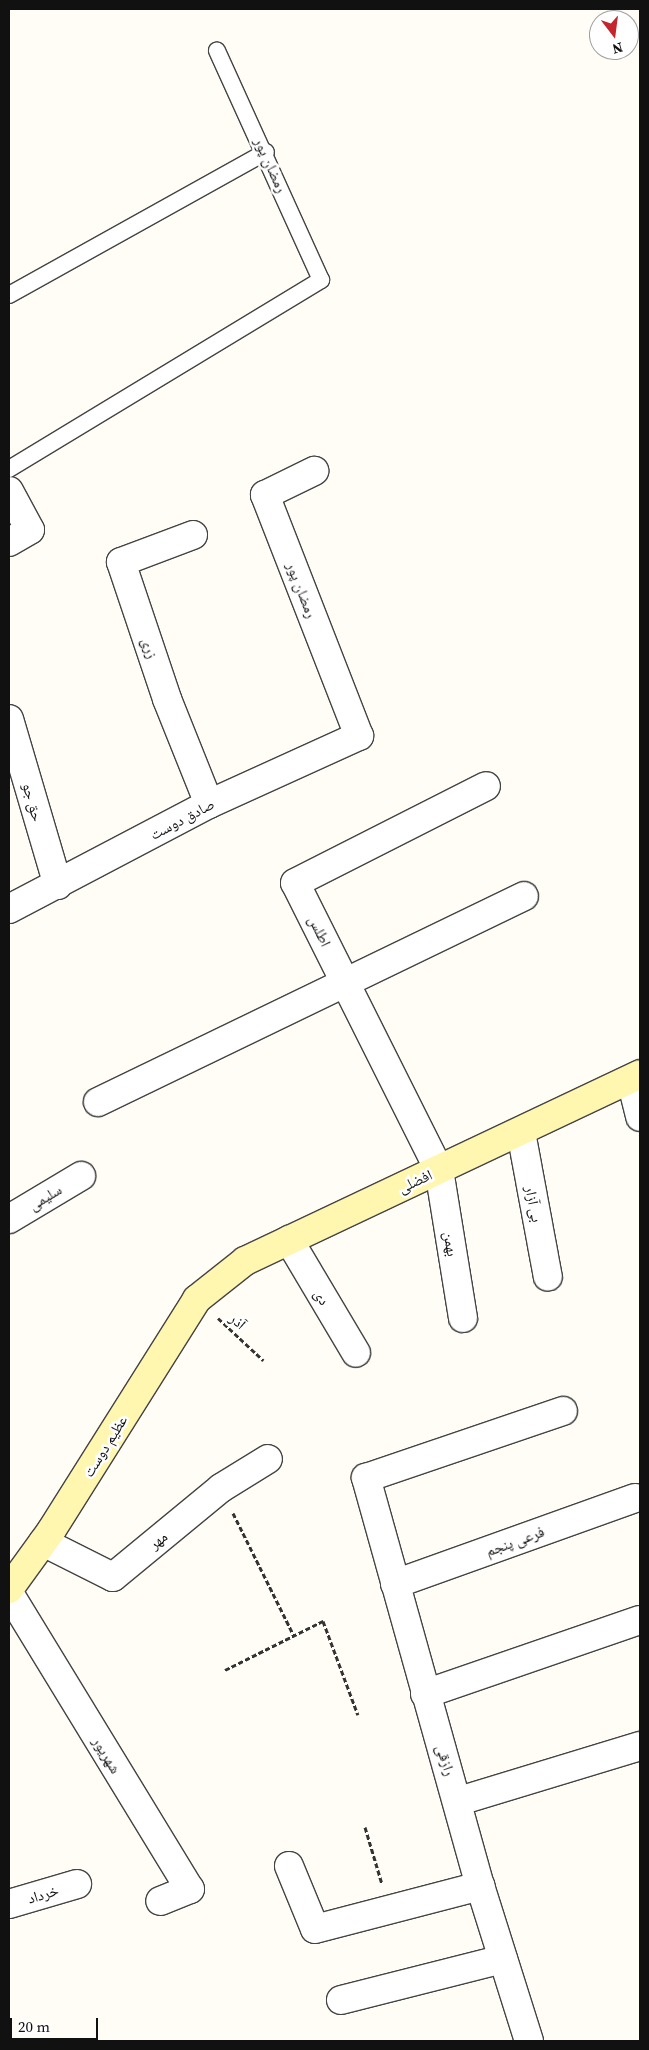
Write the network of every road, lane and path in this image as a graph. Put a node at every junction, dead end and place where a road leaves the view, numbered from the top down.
1 (217, 51) dead end
2 (266, 152) junction
3 (9, 294) edge
4 (9, 469) edge
5 (314, 471) dead end
6 (9, 491) edge
7 (193, 535) dead end
8 (20, 536) edge
9 (9, 719) edge
10 (359, 736) joint
11 (486, 786) dead end
12 (209, 804) junction
13 (58, 886) junction
14 (524, 896) dead end
15 (9, 909) edge
16 (344, 981) junction
17 (636, 1077) edge
18 (98, 1102) dead end
19 (640, 1117) edge
20 (521, 1132) junction
21 (439, 1170) junction
22 (81, 1176) dead end
23 (9, 1219) edge
24 (289, 1240) junction
25 (548, 1277) dead end
26 (197, 1299) junction
27 (463, 1318) dead end
28 (356, 1353) dead end
29 (263, 1360) dead end
30 (563, 1411) dead end
31 (268, 1460) dead end
32 (221, 1488) junction
33 (635, 1498) dead end
34 (43, 1542) junction
35 (395, 1584) junction
36 (9, 1591) edge
37 (640, 1620) edge
38 (294, 1636) junction
39 (225, 1670) dead end
40 (425, 1694) junction
41 (358, 1715) dead end
42 (640, 1746) edge
43 (459, 1802) junction
44 (365, 1827) dead end
45 (289, 1866) dead end
46 (77, 1884) dead end
47 (480, 1886) junction
48 (160, 1901) dead end
49 (9, 1904) edge
50 (389, 1910) junction
51 (503, 1959) junction
52 (341, 2000) dead end
53 (529, 2041) edge

1 - 2 lane, رمضان پور
2 - 3 lane
2 - 4 lane, رمضان پور
5 - 10 street, رمضان پور
6 - 8 street
7 - 12 street, زری
9 - 13 street, حق جو
10 - 12 street, صادق دوست
11 - 16 street, اطلس
12 - 13 street, صادق دوست
13 - 15 street, صادق دوست
14 - 16 street
16 - 18 street
16 - 21 street, اطلس
17 - 19 street
17 - 20 street, افضلی
20 - 21 street, افضلی
20 - 25 street, بی آزار
21 - 24 street, افضلی
21 - 27 street, بهمن
22 - 23 street, سلیمی
24 - 26 street, افضلی
24 - 28 street, دی
26 - 29 path, آذر
26 - 34 street, عظیم دوست
30 - 35 street, رازقی
31 - 32 street, مهر
32 - 34 street, مهر
32 - 38 path
33 - 35 street, فرعی پنجم
34 - 36 street, عظیم دوست
35 - 40 street, رازقی
36 - 48 street, شهریور
37 - 40 street
38 - 39 path
38 - 41 path
40 - 43 street, رازقی
42 - 43 street
43 - 47 street, رازقی
44 - 50 path
45 - 50 street
46 - 49 street, خرداد
47 - 50 street
47 - 51 street, رازقی
51 - 52 street
51 - 53 street, رازقی

